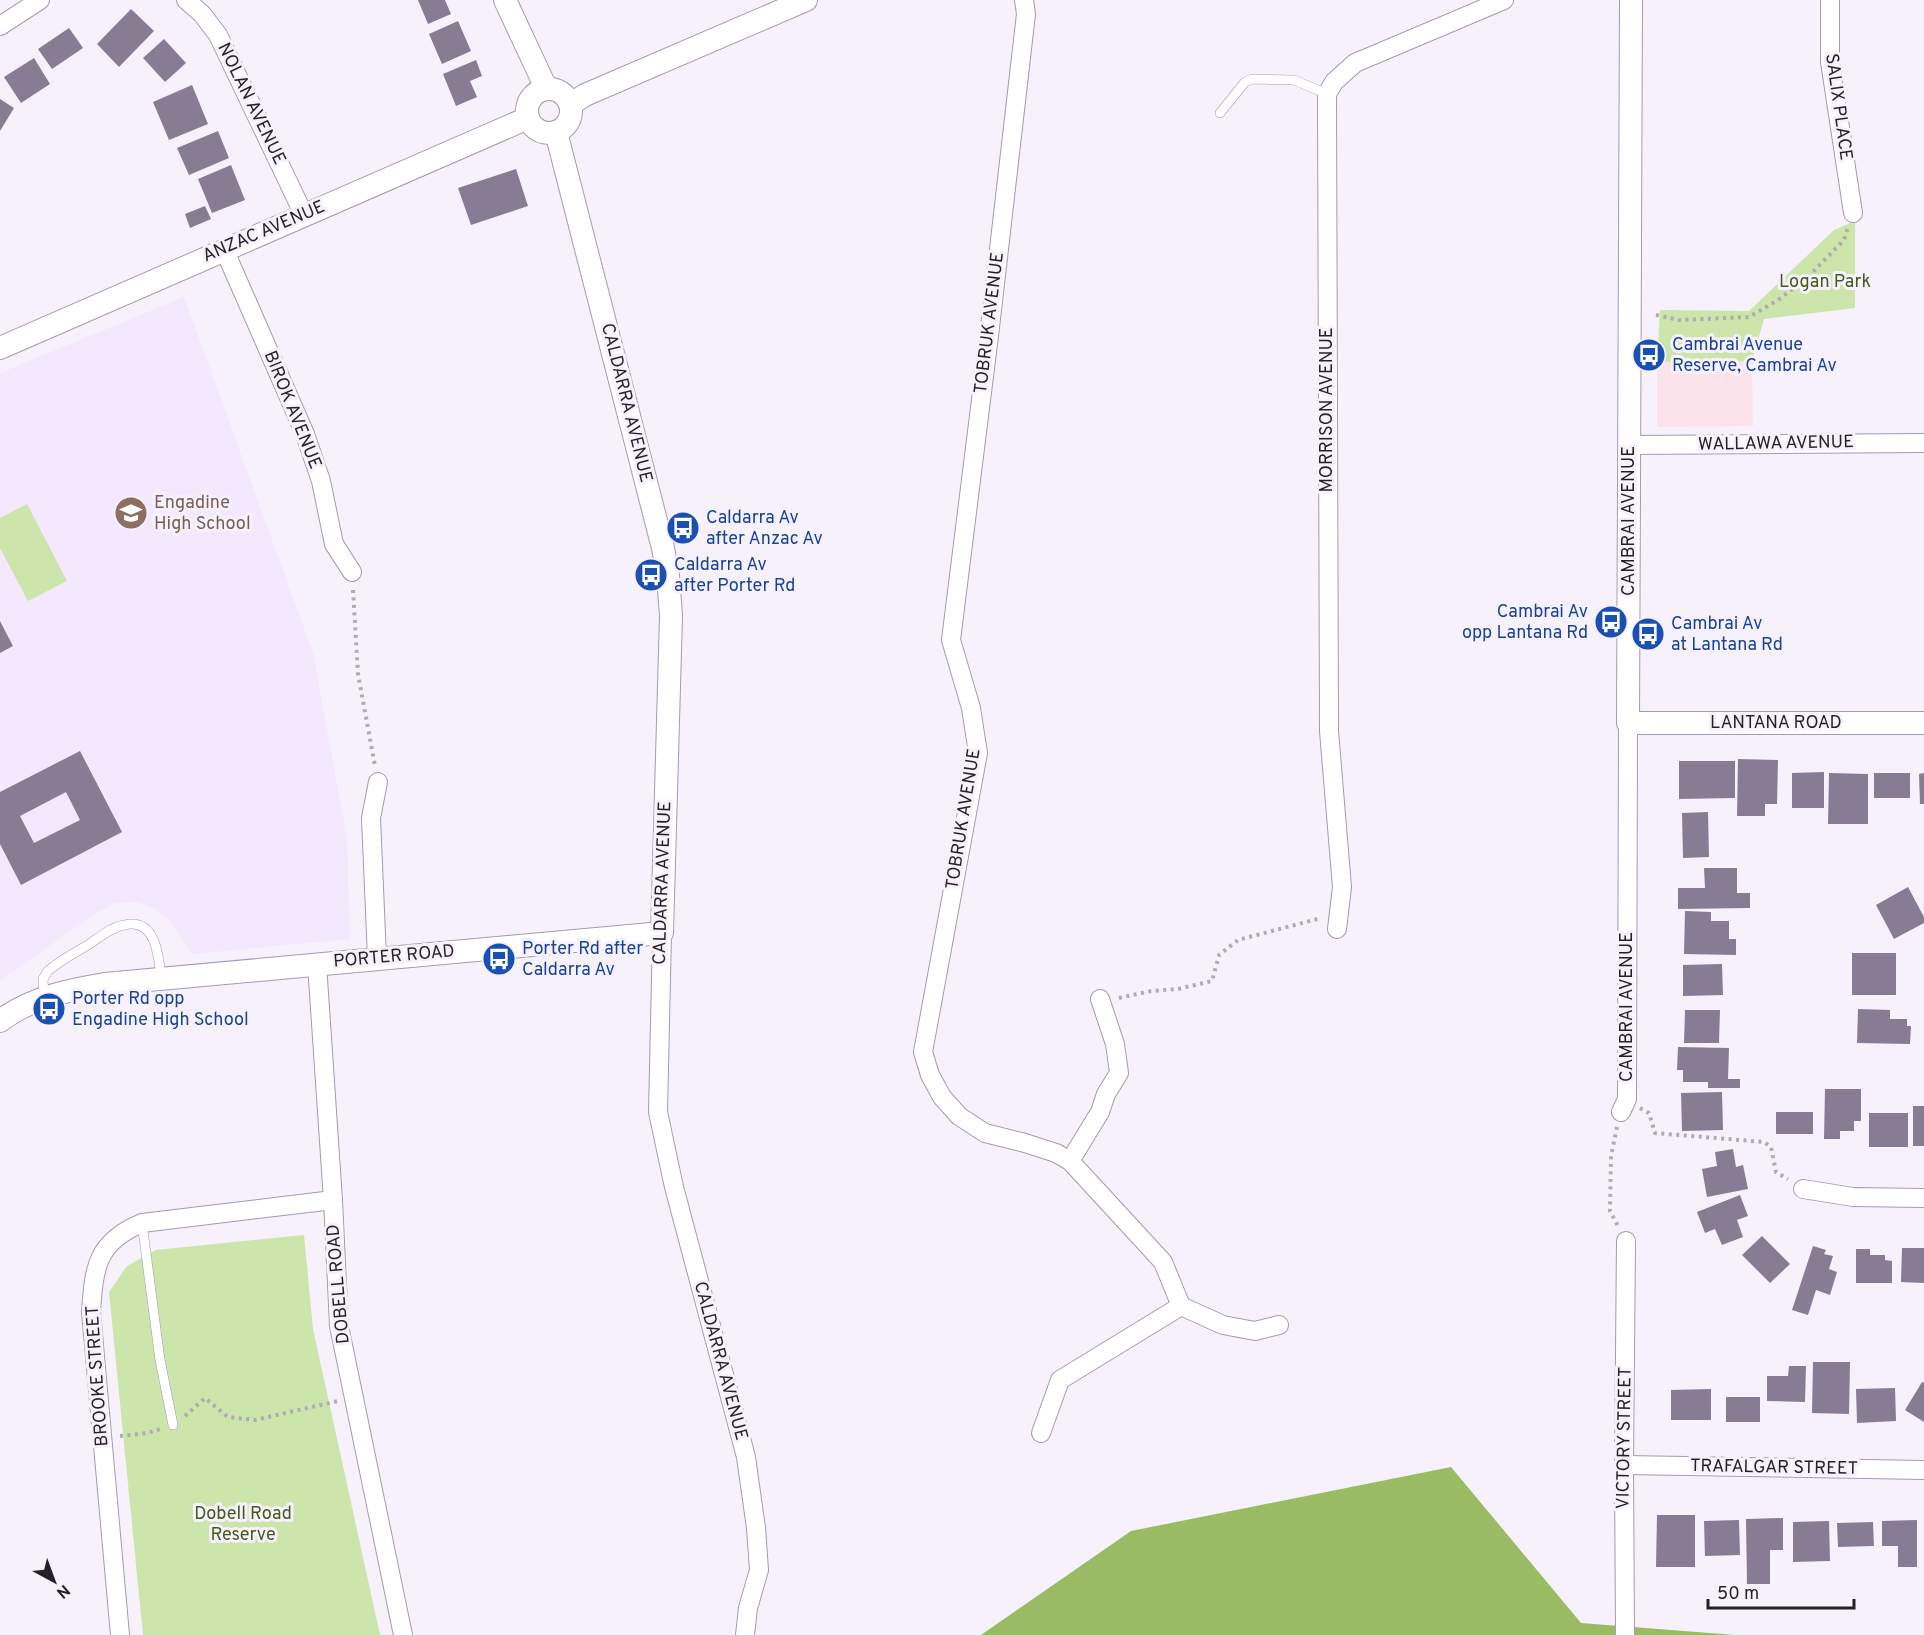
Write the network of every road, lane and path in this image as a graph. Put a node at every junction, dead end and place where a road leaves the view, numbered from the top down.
1 (40, 0) edge
2 (186, 0) edge
3 (505, 0) edge
4 (806, 0) edge
5 (1024, 0) edge
6 (1504, 0) edge
7 (1631, 0) edge
8 (1830, 0) edge
9 (0, 26) edge
10 (546, 88) junction
11 (1328, 94) junction
12 (571, 104) junction
13 (1220, 113) dead end
14 (528, 118) junction
15 (556, 132) junction
16 (1853, 213) joint
17 (304, 215) junction
18 (224, 249) junction
19 (1656, 315) dead end
20 (0, 348) edge
21 (1924, 443) edge
22 (1629, 445) junction
23 (352, 572) joint
24 (1628, 723) junction
25 (1924, 723) edge
26 (378, 782) joint
27 (1337, 929) joint
28 (662, 933) junction
29 (377, 958) junction
30 (317, 964) junction
31 (161, 978) junction
32 (44, 998) junction
33 (1100, 999) joint
34 (0, 1021) edge
35 (1624, 1106) junction
36 (1070, 1161) junction
37 (1808, 1190) joint
38 (1924, 1198) edge
39 (333, 1200) junction
40 (142, 1223) junction
41 (1626, 1242) joint
42 (1181, 1306) junction
43 (1279, 1325) dead end
44 (354, 1398) junction
45 (173, 1425) junction
46 (1041, 1433) dead end
47 (102, 1438) junction
48 (1624, 1465) junction
49 (1924, 1470) edge
50 (120, 1635) edge
51 (403, 1635) edge
52 (746, 1635) edge
53 (1625, 1635) edge

1 - 9 street
2 - 17 street, NOLAN AVENUE
3 - 10 street
4 - 12 street
5 - 36 street, TOBRUK AVENUE
6 - 11 street
7 - 22 street, CAMBRAI AVENUE
8 - 16 street, SALIX PLACE
10 - 12 street
10 - 14 street
11 - 13 lane
11 - 27 street, MORRISON AVENUE
12 - 15 street
14 - 15 street
14 - 17 street, ANZAC AVENUE
15 - 28 street, CALDARRA AVENUE
16 - 19 path
17 - 18 street, ANZAC AVENUE
18 - 20 street, ANZAC AVENUE
18 - 23 street, BIROK AVENUE
21 - 22 street, WALLAWA AVENUE
22 - 24 street, CAMBRAI AVENUE
23 - 26 path
24 - 25 street, LANTANA ROAD
24 - 35 street, CAMBRAI AVENUE
26 - 29 street
27 - 33 path
28 - 29 street, PORTER ROAD
28 - 52 street, CALDARRA AVENUE
29 - 30 street, PORTER ROAD
30 - 31 street, PORTER ROAD
30 - 39 street, DOBELL ROAD
31 - 32 street, PORTER ROAD
31 - 32 lane
32 - 34 street, PORTER ROAD
33 - 36 street
35 - 37 path
35 - 41 path
36 - 42 street, TOBRUK AVENUE
37 - 38 street
39 - 40 street, BROOKE STREET
39 - 44 street, DOBELL ROAD
40 - 45 lane
40 - 47 street, BROOKE STREET
41 - 48 street, VICTORY STREET
42 - 43 street
42 - 46 street
44 - 45 path
44 - 51 street, DOBELL ROAD
45 - 47 path
47 - 50 street, BROOKE STREET
48 - 49 street, TRAFALGAR STREET
48 - 53 street, VICTORY STREET

